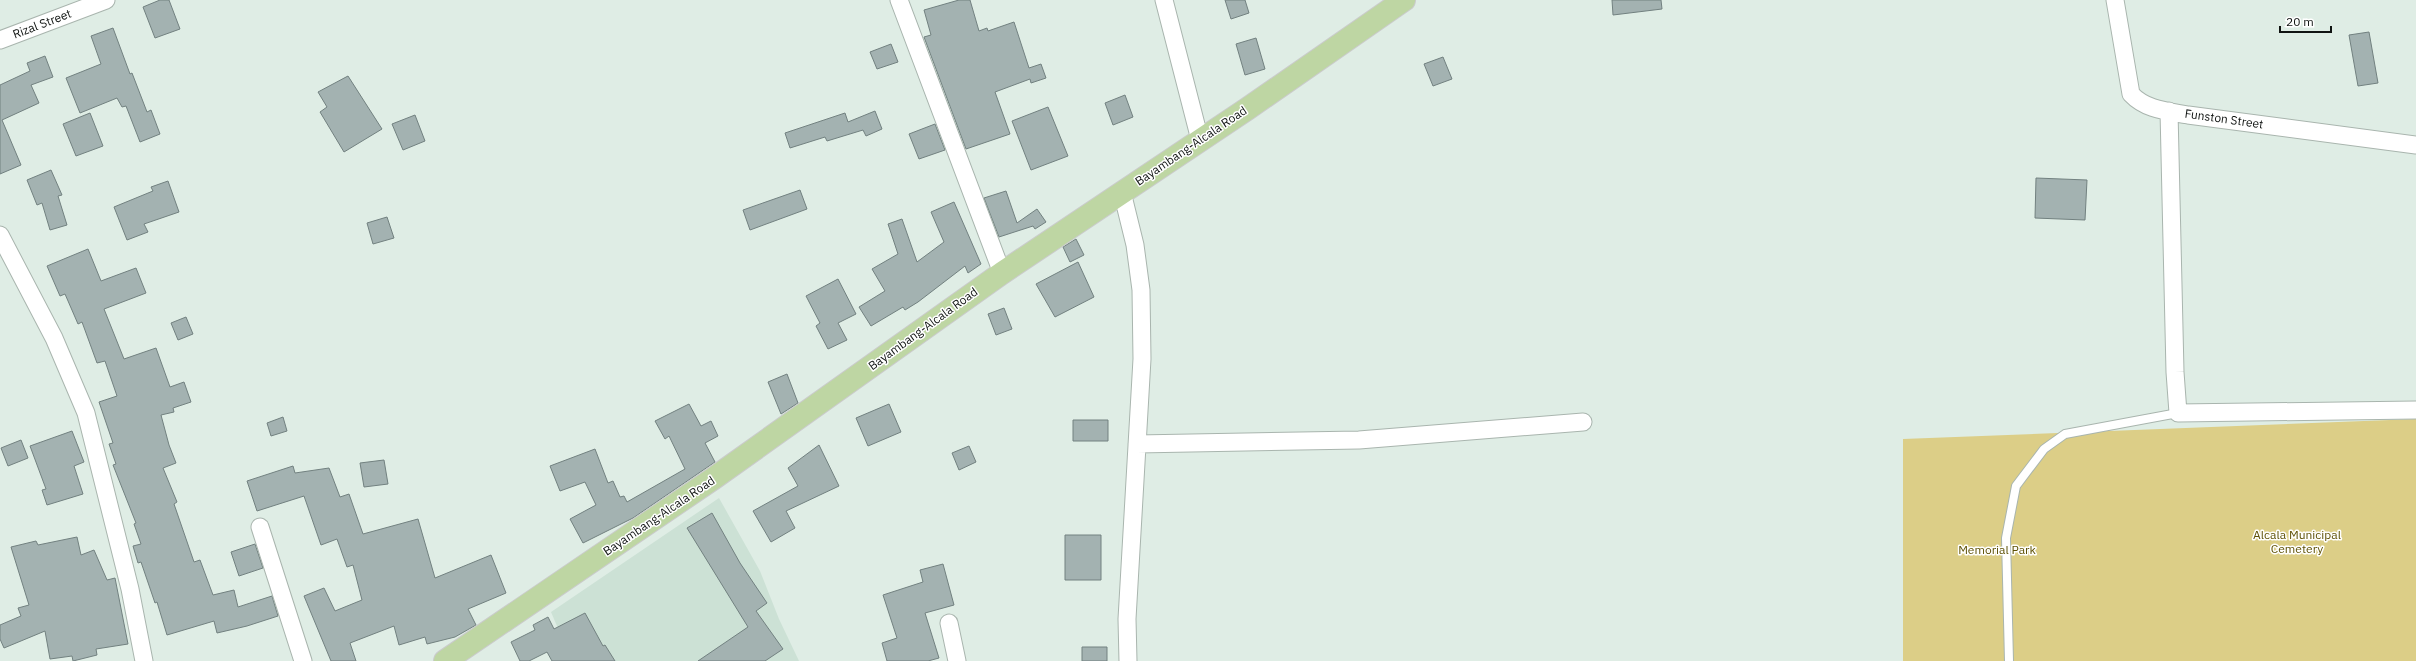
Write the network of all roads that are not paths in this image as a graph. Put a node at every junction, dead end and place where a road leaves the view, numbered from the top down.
1 (106, 0) edge
2 (899, 0) edge
3 (1164, 0) edge
4 (1404, 0) edge
5 (2115, 0) edge
6 (0, 40) edge
7 (2169, 112) junction
8 (1200, 140) junction
9 (2416, 144) edge
10 (1122, 192) junction
11 (0, 235) edge
12 (1002, 273) junction
13 (2416, 410) edge
14 (2178, 413) junction
15 (1583, 422) dead end
16 (1137, 444) junction
17 (260, 527) dead end
18 (949, 622) dead end
19 (144, 661) edge
20 (303, 661) edge
21 (445, 661) edge
22 (957, 661) edge
23 (1128, 661) edge
24 (2009, 661) edge

1 - 6 street, Rizal Street
2 - 12 street
3 - 8 street
4 - 8 main road, Bayambang-Alcala Road
5 - 7 street, Funston Street
7 - 9 street, Funston Street
7 - 14 street
8 - 10 main road, Bayambang-Alcala Road
10 - 12 main road, Bayambang-Alcala Road
10 - 16 street
11 - 19 street
12 - 21 main road, Bayambang-Alcala Road
13 - 14 street
14 - 24 lane
15 - 16 street
16 - 23 street
17 - 20 street
18 - 22 street

